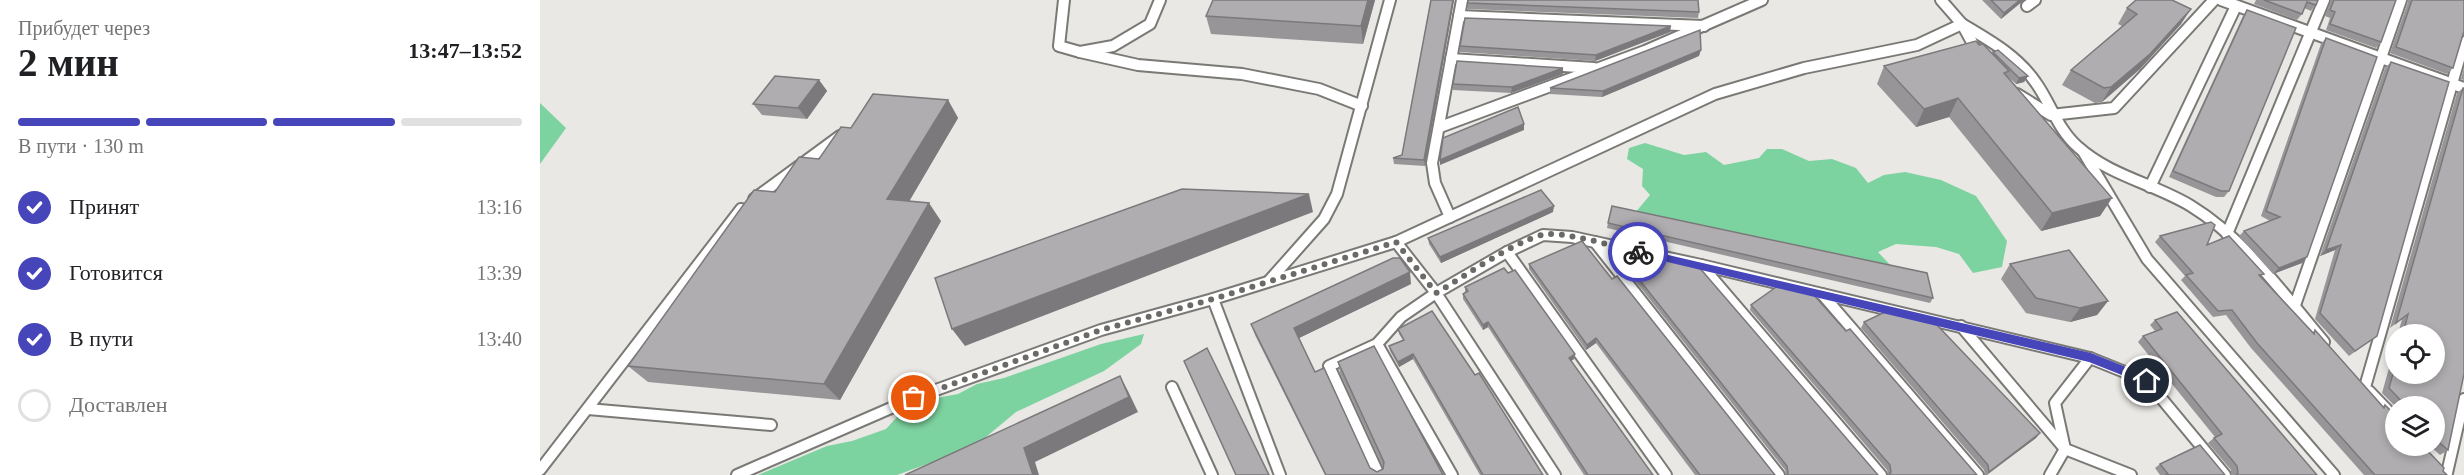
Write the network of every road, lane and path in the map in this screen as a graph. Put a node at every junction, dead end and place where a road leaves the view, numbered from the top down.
1 (1064, 0) edge
2 (1160, 0) edge
3 (1390, 0) edge
4 (1461, 0) edge
5 (1737, 0) edge
6 (1762, 0) edge
7 (1941, 0) edge
8 (2214, 0) edge
9 (2221, 0) edge
10 (2324, 0) edge
11 (2402, 0) edge
12 (1747, 4) junction
13 (2236, 6) junction
14 (1459, 16) junction
15 (1962, 24) junction
16 (1708, 26) junction
17 (2310, 32) junction
18 (2464, 42) edge
19 (1080, 52) junction
20 (2381, 58) junction
21 (1451, 59) junction
22 (1982, 61) edge
23 (1600, 69) junction
24 (2452, 84) junction
25 (2464, 88) edge
26 (2011, 90) edge
27 (1362, 106) junction
28 (2051, 115) junction
29 (1440, 127) junction
30 (847, 131) edge
31 (2084, 152) junction
32 (2150, 188) junction
33 (1450, 217) junction
34 (2227, 234) junction
35 (1396, 242) junction
36 (1595, 242) junction
37 (1508, 252) junction
38 (1701, 265) junction
39 (1269, 281) junction
40 (1436, 293) junction
41 (1822, 294) junction
42 (1213, 299) junction
43 (2294, 308) junction
44 (1960, 326) junction
45 (1377, 344) junction
46 (2333, 352) edge
47 (2091, 358) junction
48 (1172, 387) dead end
49 (2464, 399) edge
50 (2385, 408) edge
51 (588, 409) junction
52 (771, 425) dead end
53 (2064, 449) junction
54 (2434, 459) edge
55 (540, 470) edge
56 (2448, 474) edge
57 (737, 475) edge
58 (1212, 475) edge
59 (1280, 475) edge
60 (1379, 475) edge
61 (1452, 475) edge
62 (1555, 475) edge
63 (1666, 475) edge
64 (1779, 475) edge
65 (1881, 475) edge
66 (1978, 475) edge
67 (2050, 475) edge
68 (2131, 475) edge
69 (2225, 475) edge
70 (2334, 475) edge

1 - 19 lane
2 - 19 lane
3 - 27 lane
4 - 14 lane
5 - 12 lane
6 - 12 lane
7 - 15 lane
8 - 28 lane
9 - 13 lane
10 - 17 lane
11 - 20 lane
12 - 16 lane
13 - 17 lane
13 - 32 lane
14 - 16 lane
14 - 21 lane
15 - 22 lane
15 - 28 lane
15 - 33 lane
16 - 23 lane
17 - 20 lane
17 - 34 lane
18 - 24 lane
19 - 27 lane
20 - 24 lane
20 - 43 lane
21 - 23 lane
21 - 29 lane
23 - 29 lane
24 - 25 lane
24 - 50 lane
26 - 28 lane
27 - 39 lane
28 - 31 lane
29 - 33 lane
30 - 51 lane
31 - 32 lane
31 - 70 lane
32 - 34 lane
33 - 35 lane
34 - 43 lane
35 - 39 lane
35 - 40 lane
36 - 37 lane
36 - 38 lane
36 - 64 lane
37 - 40 lane
37 - 63 lane
38 - 41 lane
38 - 65 lane
39 - 42 lane
40 - 45 lane
40 - 62 lane
41 - 44 lane
41 - 66 lane
42 - 57 lane
42 - 59 lane
43 - 46 lane
44 - 47 lane
44 - 53 lane
45 - 60 lane
45 - 61 lane
47 - 53 lane
47 - 69 lane
48 - 58 lane
49 - 56 lane
51 - 52 lane
51 - 55 lane
53 - 67 lane
53 - 68 lane
54 - 56 lane

